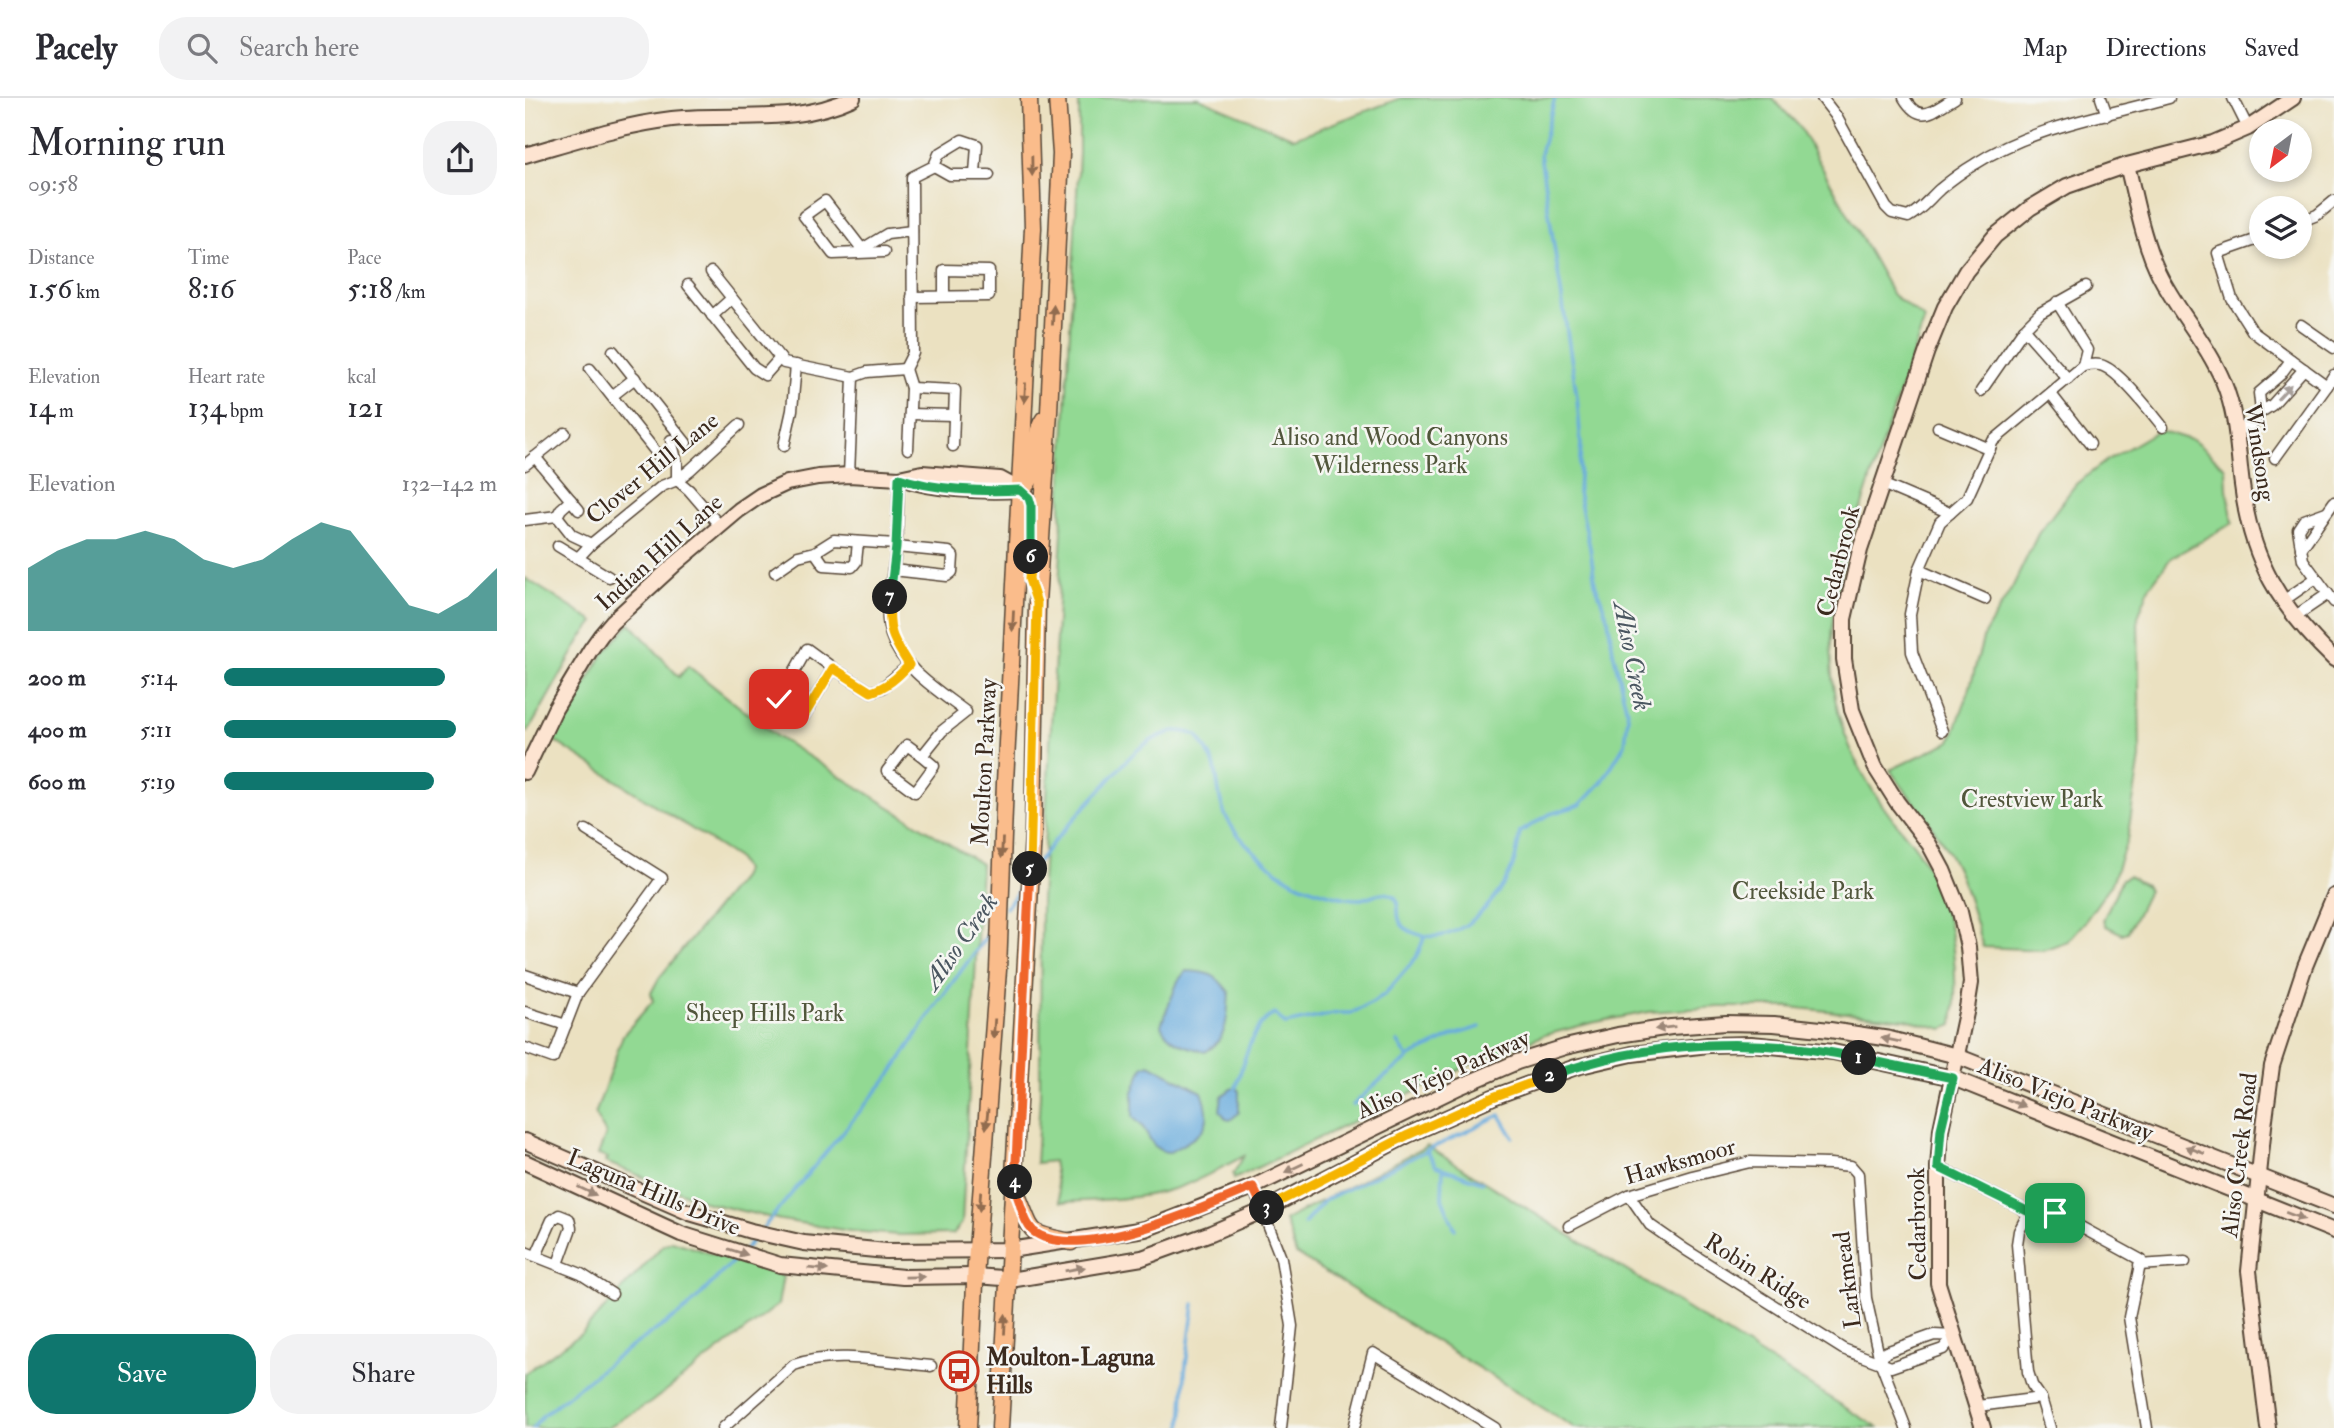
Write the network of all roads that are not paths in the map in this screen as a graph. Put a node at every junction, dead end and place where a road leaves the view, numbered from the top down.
1 (853, 98) edge
2 (1029, 98) edge
3 (1057, 98) edge
4 (1822, 98) edge
5 (1903, 98) edge
6 (1955, 98) edge
7 (2101, 98) edge
8 (2169, 98) edge
9 (2232, 98) edge
10 (2293, 98) edge
11 (2107, 115) junction
12 (2248, 128) junction
13 (525, 155) edge
14 (2127, 164) junction
15 (934, 166) junction
16 (975, 174) junction
17 (989, 175) dead end
18 (2334, 201) edge
19 (2312, 217) edge
20 (912, 231) junction
21 (2249, 242) edge
22 (862, 251) junction
23 (884, 252) dead end
24 (711, 272) dead end
25 (688, 285) dead end
26 (2086, 287) dead end
27 (944, 296) junction
28 (912, 297) junction
29 (732, 298) junction
30 (2057, 302) junction
31 (712, 316) junction
32 (2301, 325) dead end
33 (2024, 329) junction
34 (2334, 348) edge
35 (613, 351) dead end
36 (780, 358) junction
37 (2291, 360) junction
38 (796, 365) junction
39 (2083, 366) junction
40 (590, 369) dead end
41 (905, 369) junction
42 (2304, 369) junction
43 (2334, 375) edge
44 (853, 376) junction
45 (635, 378) junction
46 (2068, 379) junction
47 (2327, 386) junction
48 (911, 388) junction
49 (1981, 391) dead end
50 (2051, 394) junction
51 (612, 396) junction
52 (1049, 412) junction
53 (2261, 412) junction
54 (910, 414) junction
55 (954, 415) junction
56 (739, 425) dead end
57 (1938, 427) dead end
58 (2163, 427) dead end
59 (2238, 430) junction
60 (565, 433) dead end
61 (675, 437) junction
62 (686, 443) dead end
63 (2090, 444) dead end
64 (784, 446) dead end
65 (953, 446) dead end
66 (653, 448) junction
67 (908, 449) dead end
68 (1990, 449) junction
69 (535, 457) junction
70 (2274, 458) dead end
71 (663, 461) dead end
72 (525, 465) edge
73 (849, 475) junction
74 (899, 478) junction
75 (677, 480) junction
76 (1882, 484) junction
77 (1020, 490) junction
78 (571, 500) junction
79 (2334, 502) edge
80 (579, 510) dead end
81 (2326, 512) junction
82 (1950, 513) junction
83 (557, 516) junction
84 (525, 520) edge
85 (720, 526) junction
86 (857, 542) junction
87 (591, 544) junction
88 (558, 546) dead end
89 (896, 546) junction
90 (2301, 549) junction
91 (815, 552) junction
92 (579, 558) junction
93 (893, 570) junction
94 (1919, 570) junction
95 (775, 572) dead end
96 (609, 577) dead end
97 (2316, 578) junction
98 (2331, 598) edge
99 (1985, 599) dead end
100 (2283, 601) junction
101 (1037, 603) junction
102 (2294, 617) junction
103 (2334, 659) edge
104 (909, 665) junction
105 (833, 668) junction
106 (1942, 731) dead end
107 (922, 755) junction
108 (525, 772) edge
109 (586, 830) dead end
110 (2334, 896) edge
111 (525, 975) edge
112 (578, 993) junction
113 (525, 1012) edge
114 (566, 1026) junction
115 (525, 1048) edge
116 (1957, 1056) junction
117 (1953, 1078) junction
118 (525, 1141) edge
119 (525, 1162) edge
120 (1851, 1166) joint
121 (1938, 1167) junction
122 (2259, 1175) junction
123 (1253, 1187) junction
124 (1014, 1190) junction
125 (1629, 1195) junction
126 (2256, 1201) junction
127 (2334, 1206) edge
128 (1264, 1210) junction
129 (2029, 1212) junction
130 (1569, 1226) dead end
131 (2334, 1231) edge
132 (1071, 1242) junction
133 (1010, 1250) junction
134 (977, 1251) junction
135 (525, 1252) edge
136 (536, 1256) junction
137 (2185, 1262) dead end
138 (2140, 1264) junction
139 (558, 1265) junction
140 (975, 1276) junction
141 (1008, 1280) junction
142 (612, 1294) dead end
143 (1954, 1336) junction
144 (1900, 1347) junction
145 (1880, 1361) junction
146 (1906, 1362) junction
147 (931, 1366) dead end
148 (2041, 1398) junction
149 (1978, 1406) junction
150 (737, 1423) edge
151 (723, 1428) edge
152 (968, 1428) edge
153 (1000, 1428) edge
154 (1280, 1428) edge
155 (1354, 1428) edge
156 (1496, 1428) edge
157 (1906, 1428) edge
158 (1983, 1428) edge
159 (2050, 1428) edge
160 (2147, 1428) edge
161 (2268, 1428) edge

1 - 13 main road
2 -> 77 main road, Moulton Parkway
52 -> 3 main road, Moulton Parkway
4 - 11 street
5 - 6 street
7 - 11 street
8 - 11 street
9 - 12 street
10 - 12 main road, Cedarbrook
12 - 14 main road, Cedarbrook
14 - 59 main road, Windsong
14 - 76 main road, Cedarbrook
15 - 16 street
15 - 16 street
15 - 20 street
16 - 17 street
18 - 19 street
20 - 22 street
20 - 28 street
21 - 37 street
22 - 22 street
22 - 23 street
24 - 29 street
25 - 31 street
26 - 30 street
27 - 27 street
27 - 28 street
28 - 41 street
29 - 31 street
29 - 36 street
30 - 33 street
30 - 39 street
31 - 36 street
32 - 34 street
33 - 46 street
33 - 49 street
35 - 45 street
36 - 38 street
37 - 42 street
37 - 53 street
38 - 44 street
38 - 64 street
39 - 46 street
39 - 58 street
40 - 51 street
41 - 44 street
41 - 48 street
42 - 47 street
53 -> 42 street
43 - 47 street
44 - 73 street
45 - 51 street
45 - 61 street
46 - 50 street
47 - 70 street
48 - 54 street
48 - 55 street
50 - 63 street
50 - 68 street
51 - 66 street
52 - 77 main road
52 - 101 main road, Moulton Parkway
53 - 59 street
54 - 55 street
54 - 67 street
55 - 65 street
56 - 75 street, Clover Hill Lane
57 - 68 street
59 - 100 main road, Windsong
60 - 69 street
61 - 62 street
61 - 66 street
61 - 75 street
66 - 71 street
68 - 82 street
69 - 72 street
69 - 78 street, Clover Hill Lane
73 - 74 main road, Indian Hill Lane
73 - 85 main road, Indian Hill Lane
74 - 77 main road, Indian Hill Lane
74 - 89 street
75 - 85 street
75 - 87 street, Clover Hill Lane
76 - 82 street
76 - 116 main road, Cedarbrook
77 - 101 main road
77 -> 134 main road, Moulton Parkway
78 - 80 street, Clover Hill Lane
78 - 83 street, Clover Hill Lane
79 - 81 street
81 - 90 street
81 - 90 street
82 - 94 street
83 - 84 street, Clover Hill Lane
83 - 87 street, Clover Hill Lane
85 - 108 main road, Indian Hill Lane
86 - 89 street
86 - 91 street
86 - 91 street
87 - 92 street, Clover Hill Lane
88 - 92 street, Clover Hill Lane
89 - 93 street
89 - 93 street
90 - 97 street
91 - 95 street
92 - 96 street, Clover Hill Lane
93 - 104 street
94 - 99 street
94 - 106 street
97 - 98 street
97 - 100 street
98 - 102 street
100 - 102 main road, Windsong
101 - 124 main road, Moulton Parkway
102 - 103 main road, Windsong
104 - 105 street
104 - 107 street
105 - 105 street
107 - 107 street
109 - 112 street
110 - 122 main road, Aliso Creek Road
111 - 112 street
112 - 114 street
113 - 114 street
114 - 115 street
116 - 117 main road, Cedarbrook
122 -> 116 main road, Aliso Viejo Parkway
116 -> 123 main road, Aliso Viejo Parkway
117 - 121 main road, Cedarbrook
117 -> 126 main road, Aliso Viejo Parkway
117 - 128 main road, Aliso Viejo Parkway
118 - 134 main road, Laguna Hills Drive
119 -> 140 main road, Laguna Hills Drive
120 - 125 street, Hawksmoor
120 - 145 street, Larkmead
121 - 129 street
121 - 143 main road, Cedarbrook
122 - 126 main road, Aliso Creek Road
122 - 127 main road, Aliso Viejo Parkway
123 - 128 street
123 - 132 main road, Aliso Viejo Parkway
124 - 132 main road
124 - 133 main road, Moulton Parkway
125 - 130 street, Hawksmoor
125 - 145 street, Robin Ridge
126 -> 131 main road, Aliso Viejo Parkway
126 - 161 main road, Aliso Creek Road
141 -> 128 main road, Aliso Viejo Parkway
128 - 154 street
129 - 138 street
129 - 148 street
132 - 133 main road, Aliso Viejo Parkway
133 - 134 main road, Aliso Viejo Parkway
133 - 141 main road, Moulton Parkway
134 - 140 main road, Moulton Parkway
135 - 136 street
136 - 139 street
136 - 139 street
137 - 138 street
138 - 160 street
139 - 142 street
140 - 141 main road, Aliso Viejo Parkway
140 - 152 main road, Moulton Parkway
153 -> 141 main road, Moulton Parkway
143 - 144 street
143 - 146 street, Robin Ridge
143 - 149 main road, Cedarbrook
144 - 145 street
144 - 146 street
145 - 146 street, Robin Ridge
145 - 157 street, Larkmead
147 - 150 street
148 - 149 street
148 - 159 street
149 - 158 main road, Cedarbrook
150 - 151 street
155 - 156 street

